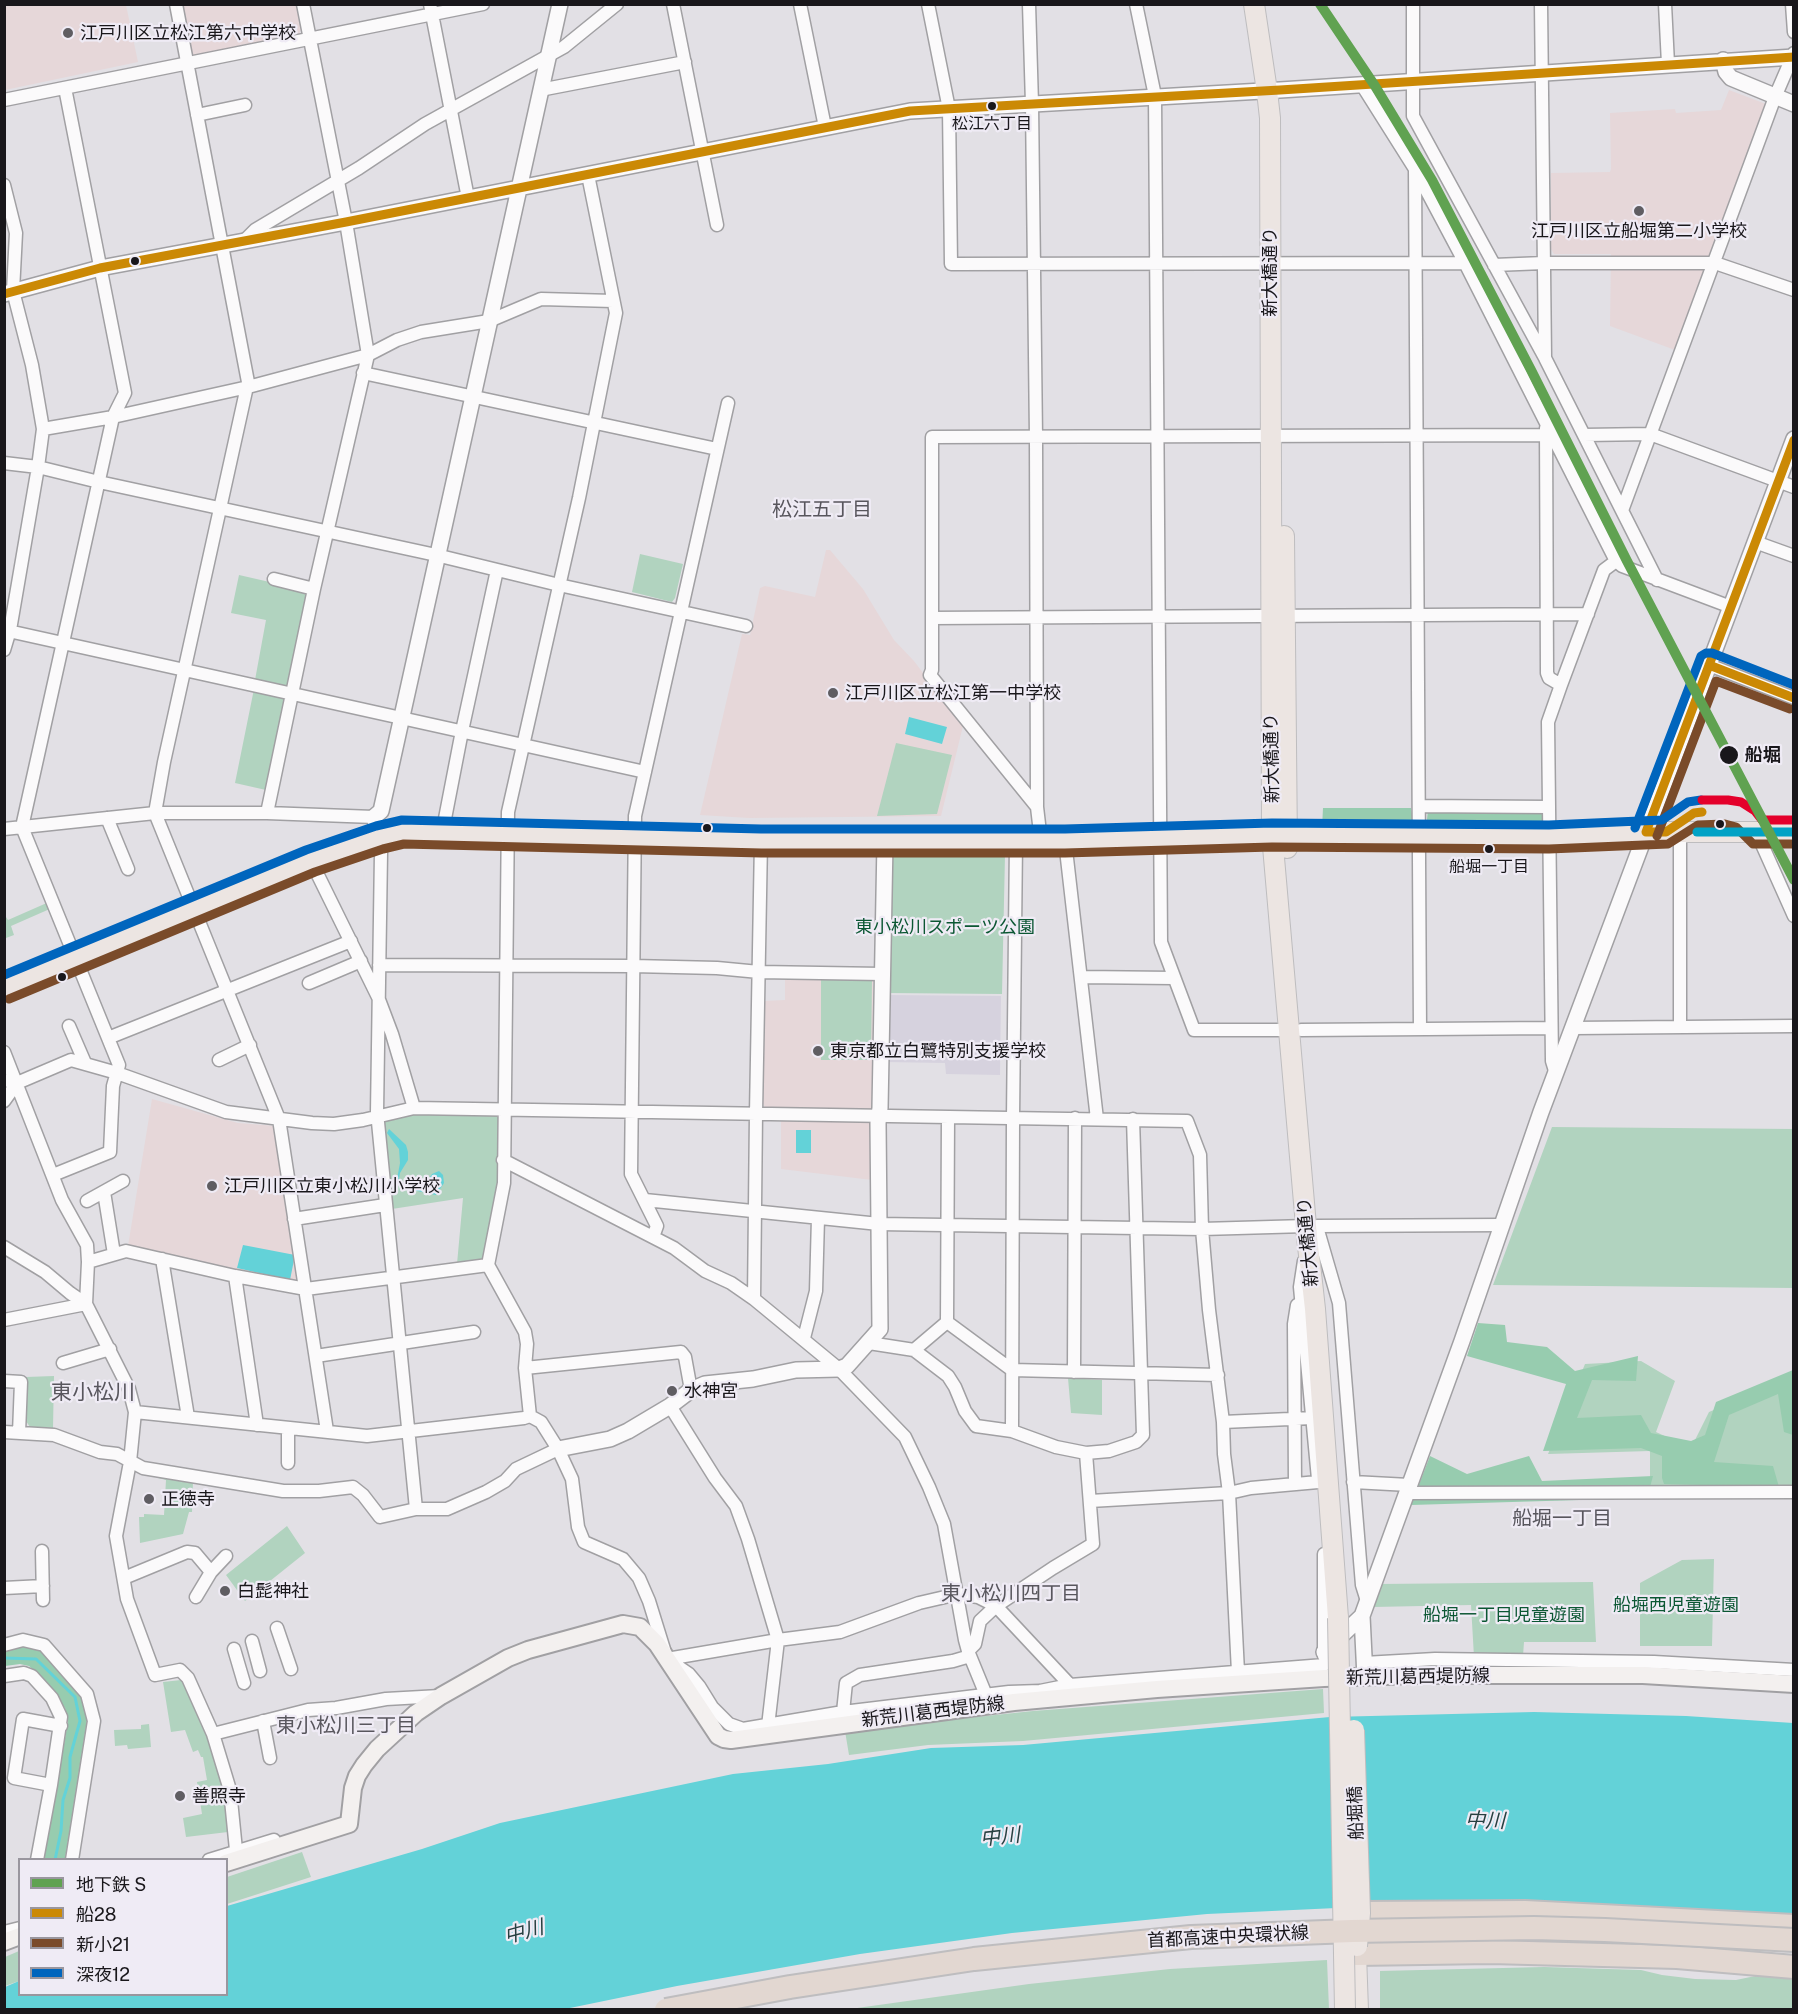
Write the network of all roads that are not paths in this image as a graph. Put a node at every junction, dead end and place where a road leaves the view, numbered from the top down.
1 (176, 4) edge
2 (303, 4) edge
3 (483, 4) edge
4 (560, 4) edge
5 (617, 4) edge
6 (673, 4) edge
7 (800, 4) edge
8 (928, 4) edge
9 (1029, 4) edge
10 (1136, 4) edge
11 (1254, 4) edge
12 (1267, 4) edge
13 (1413, 4) edge
14 (1541, 4) edge
15 (1665, 4) edge
16 (1792, 4) edge
17 (431, 9) edge
18 (1794, 33) edge
19 (310, 39) junction
20 (549, 56) junction
21 (1793, 56) edge
22 (1723, 60) junction
23 (685, 62) junction
24 (191, 63) junction
25 (1668, 64) junction
26 (1542, 73) junction
27 (1413, 81) junction
28 (1362, 85) junction
29 (65, 88) junction
30 (540, 90) junction
31 (1274, 90) junction
32 (1155, 96) junction
33 (1775, 97) junction
34 (4, 100) edge
35 (1032, 104) junction
36 (1794, 104) edge
37 (245, 105) dead end
38 (450, 109) junction
39 (949, 109) junction
40 (197, 115) junction
41 (825, 127) junction
42 (702, 152) junction
43 (1415, 170) junction
44 (588, 175) junction
45 (337, 181) junction
46 (4, 185) edge
47 (519, 188) junction
48 (468, 198) junction
49 (346, 222) junction
50 (717, 225) dead end
51 (244, 241) junction
52 (223, 245) junction
53 (1033, 263) junction
54 (1276, 263) junction
55 (1416, 263) junction
56 (1465, 263) junction
57 (1544, 263) junction
58 (1715, 263) junction
59 (1155, 264) junction
60 (1494, 265) junction
61 (100, 268) junction
62 (1794, 290) edge
63 (9, 293) edge
64 (614, 301) junction
65 (489, 321) junction
66 (368, 355) junction
67 (1545, 358) junction
68 (363, 373) junction
69 (248, 387) junction
70 (473, 396) junction
71 (728, 403) dead end
72 (113, 417) junction
73 (1547, 421) junction
74 (595, 422) junction
75 (43, 429) junction
76 (1417, 434) junction
77 (1650, 434) junction
78 (1277, 435) junction
79 (1545, 435) junction
80 (1584, 435) junction
81 (1156, 436) junction
82 (1036, 437) junction
83 (1794, 438) edge
84 (717, 449) junction
85 (4, 463) edge
86 (38, 467) junction
87 (1778, 481) junction
88 (99, 482) junction
89 (1794, 487) edge
90 (1623, 508) junction
91 (221, 509) junction
92 (328, 532) junction
93 (1755, 542) junction
94 (436, 555) junction
95 (1794, 556) edge
96 (1616, 561) junction
97 (497, 570) junction
98 (274, 579) dead end
99 (1657, 580) junction
100 (559, 585) junction
101 (314, 589) junction
102 (1731, 607) junction
103 (680, 611) junction
104 (1545, 614) junction
105 (1588, 614) junction
106 (1277, 615) junction
107 (1418, 615) junction
108 (1160, 616) junction
109 (1038, 617) junction
110 (932, 618) junction
111 (746, 626) dead end
112 (7, 630) edge
113 (63, 642) junction
114 (4, 650) edge
115 (1709, 665) junction
116 (185, 669) junction
117 (1561, 685) junction
118 (292, 693) junction
119 (1794, 698) edge
120 (401, 717) junction
121 (462, 732) junction
122 (523, 745) junction
123 (645, 772) junction
124 (1419, 806) junction
125 (1038, 807) junction
126 (1548, 807) junction
127 (155, 813) junction
128 (267, 813) junction
129 (374, 817) junction
130 (107, 818) junction
131 (22, 827) junction
132 (4, 829) edge
133 (1646, 832) junction
134 (1680, 832) junction
135 (1794, 832) edge
136 (442, 834) junction
137 (508, 835) junction
138 (1279, 836) junction
139 (380, 837) junction
140 (1161, 837) junction
141 (1419, 837) junction
142 (1549, 837) junction
143 (635, 838) junction
144 (1760, 840) dead end
145 (761, 841) junction
146 (1016, 841) junction
147 (1041, 841) junction
148 (1065, 841) junction
149 (885, 842) junction
150 (311, 861) junction
151 (128, 869) dead end
152 (194, 910) junction
153 (1794, 916) edge
154 (351, 941) junction
155 (76, 959) junction
156 (361, 961) junction
157 (379, 964) junction
158 (633, 966) junction
159 (506, 967) junction
160 (759, 972) junction
161 (882, 974) junction
162 (1081, 977) junction
163 (1173, 978) junction
164 (309, 983) dead end
165 (4, 988) edge
166 (228, 991) junction
167 (378, 997) junction
168 (69, 1026) dead end
169 (1680, 1026) junction
170 (1794, 1026) edge
171 (1420, 1028) junction
172 (1551, 1028) junction
173 (1574, 1028) junction
174 (1296, 1030) junction
175 (108, 1038) junction
176 (250, 1045) junction
177 (4, 1052) edge
178 (219, 1060) dead end
179 (85, 1063) junction
180 (117, 1073) junction
181 (1556, 1074) junction
182 (11, 1082) edge
183 (4, 1101) edge
184 (414, 1108) junction
185 (504, 1108) junction
186 (632, 1110) junction
187 (756, 1113) junction
188 (377, 1116) junction
189 (879, 1116) junction
190 (948, 1117) junction
191 (1013, 1118) junction
192 (1075, 1118) junction
193 (279, 1119) junction
194 (1097, 1119) junction
195 (1133, 1119) junction
196 (504, 1160) junction
197 (53, 1175) junction
198 (123, 1181) dead end
199 (104, 1192) junction
200 (645, 1200) junction
201 (87, 1201) dead end
202 (385, 1205) junction
203 (755, 1211) junction
204 (818, 1218) junction
205 (294, 1219) junction
206 (879, 1224) junction
207 (948, 1225) junction
208 (1501, 1225) junction
209 (1013, 1226) junction
210 (1075, 1227) junction
211 (1137, 1228) junction
212 (1202, 1229) junction
213 (1312, 1231) junction
214 (653, 1237) junction
215 (4, 1247) edge
216 (114, 1254) junction
217 (162, 1259) junction
218 (88, 1262) junction
219 (488, 1265) junction
220 (235, 1276) junction
221 (393, 1278) junction
222 (1300, 1287) junction
223 (306, 1289) junction
224 (754, 1299) junction
225 (86, 1304) junction
226 (4, 1320) edge
227 (947, 1322) junction
228 (474, 1332) dead end
229 (804, 1338) junction
230 (869, 1343) junction
231 (399, 1345) junction
232 (110, 1349) junction
233 (914, 1350) junction
234 (316, 1356) junction
235 (63, 1363) dead end
236 (525, 1368) junction
237 (839, 1369) junction
238 (1012, 1370) junction
239 (1074, 1372) junction
240 (1141, 1374) junction
241 (1218, 1375) junction
242 (4, 1381) edge
243 (691, 1390) junction
244 (670, 1406) junction
245 (135, 1412) junction
246 (530, 1416) junction
247 (188, 1417) junction
248 (1312, 1418) junction
249 (1293, 1419) junction
250 (1223, 1422) junction
251 (257, 1425) junction
252 (288, 1428) junction
253 (327, 1431) junction
254 (1012, 1431) junction
255 (4, 1432) edge
256 (409, 1432) junction
257 (19, 1433) junction
258 (558, 1449) junction
259 (1086, 1453) junction
260 (130, 1462) junction
261 (288, 1463) dead end
262 (1318, 1482) junction
263 (1353, 1482) junction
264 (1295, 1484) junction
265 (1408, 1489) junction
266 (1794, 1492) edge
267 (1229, 1493) junction
268 (1090, 1501) junction
269 (416, 1509) junction
270 (42, 1551) dead end
271 (226, 1556) dead end
272 (211, 1572) junction
273 (124, 1578) junction
274 (43, 1586) junction
275 (4, 1588) edge
276 (958, 1594) junction
277 (196, 1597) dead end
278 (43, 1600) dead end
279 (1367, 1600) junction
280 (996, 1606) junction
281 (1350, 1617) junction
282 (276, 1628) dead end
283 (778, 1640) junction
284 (252, 1641) dead end
285 (4, 1645) edge
286 (234, 1649) dead end
287 (969, 1654) junction
288 (667, 1659) junction
289 (1324, 1665) junction
290 (291, 1669) dead end
291 (1364, 1670) junction
292 (1794, 1670) edge
293 (260, 1671) dead end
294 (1238, 1672) junction
295 (4, 1676) edge
296 (244, 1683) dead end
297 (1794, 1684) edge
298 (1070, 1685) junction
299 (986, 1695) junction
300 (1041, 1695) junction
301 (441, 1696) junction
302 (843, 1712) junction
303 (263, 1722) junction
304 (60, 1726) junction
305 (768, 1726) junction
306 (213, 1734) junction
307 (270, 1758) dead end
308 (51, 1785) junction
309 (231, 1857) edge
310 (37, 1858) edge
311 (72, 1858) edge
312 (1360, 1913) junction
313 (1794, 1926) edge
314 (1794, 1940) edge
315 (1350, 1945) junction
316 (1794, 1954) edge
317 (1794, 1967) edge
318 (666, 2010) edge
319 (742, 2010) edge
320 (1345, 2010) edge
321 (1358, 2010) edge

1 - 24 street
2 - 19 street
3 - 17 street
4 - 20 street
5 - 20 street
6 - 23 street
7 - 41 street
8 - 39 street
9 - 35 street
10 - 32 street
11 - 31 main road, 新大橋通り
12 - 31 main road, 新大橋通り
13 - 27 street
14 - 26 street
15 - 25 street
16 - 18 street
17 - 19 street
17 - 38 street
19 - 24 street
19 - 45 street
20 - 30 street
20 - 38 street
21 - 22 street
21 - 33 street
22 - 25 street
22 - 33 street
23 - 30 street
23 - 42 street
24 - 29 street
24 - 40 street
25 - 26 street
26 - 27 street
26 - 57 street
27 - 28 street
27 - 60 street
28 - 31 street
28 - 43 street
29 - 34 street
29 - 61 street
30 - 47 street
31 - 32 street
31 - 54 main road, 新大橋通り
32 - 35 street
32 - 59 street
33 - 36 street
33 - 58 street
35 - 39 street
35 - 53 street
37 - 40 street
38 - 45 street
38 - 48 street
39 - 41 street
39 - 53 street
40 - 52 street
41 - 42 street
42 - 44 street
42 - 50 street
43 - 55 street
43 - 56 street
44 - 47 street
44 - 64 street
45 - 49 street
45 - 51 street
46 - 63 street
47 - 48 street
47 - 65 street
48 - 49 street
49 - 51 street
49 - 66 street
51 - 52 street
52 - 61 street
52 - 69 street
53 - 59 street
53 - 82 street
54 - 55 street
54 - 59 street
54 - 78 main road, 新大橋通り
55 - 56 street
55 - 76 street
56 - 73 street
57 - 58 street
57 - 60 street
57 - 67 street
58 - 62 street
58 - 77 street
59 - 81 street
60 - 67 street
61 - 63 street
61 - 72 street
63 - 75 street
64 - 65 street
64 - 74 street
65 - 66 street
65 - 70 street
66 - 68 street
66 - 69 street
67 - 80 street
68 - 70 street
68 - 92 street
69 - 72 street
69 - 91 street
70 - 74 street
70 - 94 street
71 - 84 street
72 - 75 street
72 - 88 street
73 - 79 street
73 - 96 street
74 - 84 street
74 - 100 street
75 - 86 street
76 - 78 street
76 - 79 street
76 - 107 street
77 - 80 street
77 - 87 street
77 - 90 street
78 - 81 street
78 - 106 main road, 新大橋通り
79 - 104 street
80 - 90 street
81 - 82 street
81 - 108 street
82 - 109 street
82 - 110 street
83 - 87 street
84 - 103 street
85 - 86 street
86 - 88 street
86 - 112 street
87 - 89 street
87 - 93 street
88 - 91 street
88 - 113 street
90 - 99 street
91 - 92 street
91 - 116 street
92 - 94 street
92 - 101 street
93 - 95 street
93 - 102 street
94 - 97 street
94 - 120 street
96 - 99 street
96 - 105 street
97 - 100 street
97 - 121 street
98 - 101 street
99 - 102 street
100 - 103 street
100 - 122 street
101 - 118 street
102 - 115 street
103 - 111 street
103 - 123 street
104 - 105 street
104 - 107 street
104 - 117 street
105 - 117 street
106 - 107 street
106 - 108 street
106 - 138 main road, 新大橋通り
107 - 124 street
108 - 109 street
108 - 140 street
109 - 110 street
109 - 125 street
110 - 125 street
112 - 113 street
112 - 114 street
113 - 116 street
113 - 131 street
115 - 119 street
115 - 133 street
116 - 118 street
116 - 127 street
117 - 126 street
118 - 120 street
118 - 128 street
120 - 121 street
120 - 129 street
121 - 122 street
121 - 136 street
122 - 123 street
122 - 137 street
123 - 143 street
124 - 126 street
124 - 141 street
125 - 147 street
126 - 142 street
127 - 128 street
127 - 130 street
127 - 152 street
128 - 129 street
129 - 139 street
130 - 131 street
130 - 151 street
131 - 132 street
131 - 155 street
133 - 134 main road
133 - 142 main road
133 - 173 street
134 - 135 main road
134 - 169 street
136 - 137 main road
136 - 139 main road
137 - 143 main road
137 - 159 street
138 - 140 main road
138 - 141 main road
138 - 174 main road, 新大橋通り
139 - 150 main road
139 - 157 street
140 - 148 main road
140 - 163 street
141 - 142 main road
141 - 171 street
142 - 172 street
143 - 145 main road
143 - 158 street
144 - 153 street
145 - 149 main road
145 - 160 street
146 - 147 main road
146 - 149 main road
146 - 191 street
147 - 148 main road
148 - 162 street
149 - 161 street
150 - 152 main road
150 - 154 street
152 - 155 main road
152 - 166 street
154 - 156 street
154 - 166 street
155 - 165 main road
155 - 175 street
156 - 164 street
156 - 167 street
157 - 159 street
157 - 167 street
158 - 159 street
158 - 160 street
158 - 186 street
159 - 185 street
160 - 161 street
160 - 187 street
161 - 189 street
162 - 163 street
162 - 194 street
163 - 174 street
166 - 175 street
166 - 176 street
167 - 184 street
167 - 188 street
168 - 179 street
169 - 170 street
169 - 173 street
171 - 172 street
171 - 174 street
172 - 181 street
173 - 181 street
174 - 213 main road, 新大橋通り
175 - 180 street
176 - 178 street
176 - 193 street
177 - 182 street
179 - 180 street
179 - 182 street
180 - 193 street
180 - 197 street
181 - 208 street
182 - 183 street
182 - 197 street
184 - 185 street
184 - 188 street
185 - 186 street
185 - 196 street
186 - 187 street
186 - 200 street
187 - 189 street
187 - 203 street
188 - 193 street
188 - 202 street
189 - 190 street
189 - 206 street
190 - 191 street
190 - 207 street
191 - 192 street
191 - 209 street
192 - 194 street
192 - 210 street
193 - 205 street
194 - 195 street
195 - 211 street
195 - 212 street
196 - 214 street
196 - 219 street
197 - 218 street
198 - 199 street
199 - 201 street
199 - 216 street
200 - 203 street
200 - 214 street
202 - 205 street
202 - 221 street
203 - 204 street
203 - 224 street
204 - 206 street
204 - 229 street
205 - 223 street
206 - 207 street
206 - 230 street
207 - 209 street
207 - 227 street
208 - 213 street
208 - 265 street
209 - 210 street
209 - 238 street
210 - 211 street
210 - 239 street
211 - 212 street
211 - 240 street
212 - 213 street
212 - 241 street
213 - 222 street
213 - 263 street
213 - 281 main road, 新大橋通り
214 - 224 street
215 - 225 street
216 - 217 street
216 - 218 street
217 - 220 street
217 - 247 street
218 - 225 street
219 - 221 street
219 - 236 street
220 - 223 street
220 - 251 street
221 - 223 street
221 - 231 street
222 - 248 street
222 - 249 street
223 - 234 street
224 - 229 street
225 - 226 street
225 - 232 street
227 - 233 street
227 - 238 street
228 - 231 street
229 - 237 street
230 - 233 street
230 - 237 street
231 - 234 street
231 - 256 street
232 - 235 street
232 - 245 street
233 - 254 street
234 - 253 street
236 - 243 street
236 - 246 street
237 - 243 street
237 - 276 street
238 - 239 street
238 - 254 street
239 - 240 street
240 - 241 street
240 - 259 street
241 - 250 street
242 - 257 street
243 - 244 street
244 - 258 street
244 - 283 street
245 - 247 street
245 - 260 street
246 - 256 street
246 - 258 street
247 - 251 street
248 - 249 street
248 - 262 street
249 - 250 street
249 - 264 street
250 - 267 street
251 - 252 street
252 - 253 street
252 - 261 street
253 - 256 street
254 - 259 street
255 - 257 street
256 - 269 street
257 - 260 street
258 - 269 street
258 - 288 street
259 - 268 street
260 - 269 street
260 - 273 street
262 - 264 street
262 - 289 street
263 - 265 street
263 - 279 street
264 - 267 street
265 - 266 street
265 - 279 street
267 - 268 street
267 - 294 street
268 - 280 street
270 - 274 street
271 - 272 street
272 - 273 street
272 - 277 street
273 - 306 street
274 - 275 street
274 - 278 street
276 - 280 street
276 - 283 street
276 - 287 street
279 - 281 street
280 - 287 street
280 - 298 street
281 - 289 street
281 - 291 street
281 - 312 main road, 船堀橋, bridge
281 - 315 main road, 船堀橋, bridge
282 - 290 street
283 - 288 street
283 - 305 street
284 - 293 street
285 - 311 street
286 - 296 street
287 - 299 street
287 - 302 street
288 - 300 main road, 新荒川葛西堤防線
288 - 301 main road, 新荒川葛西堤防線
288 - 305 street
289 - 291 main road, 新荒川葛西堤防線
289 - 294 street
289 - 300 main road, 新荒川葛西堤防線
291 - 292 street
291 - 297 main road, 新荒川葛西堤防線
294 - 298 street
295 - 304 street
298 - 300 street
299 - 300 street
299 - 302 street
301 - 303 street
301 - 309 main road, 新荒川葛西堤防線
302 - 305 street
303 - 306 street
303 - 307 street
304 - 308 street
304 - 308 street
306 - 309 street
308 - 310 street
312 - 313 highway
312 - 315 highway, bridge
314 - 318 highway, 首都高速中央環状線, bridge
315 - 317 highway
315 - 320 main road, 船堀橋, bridge
315 - 321 main road, 船堀橋
316 - 319 highway, 首都高速中央環状線, bridge

